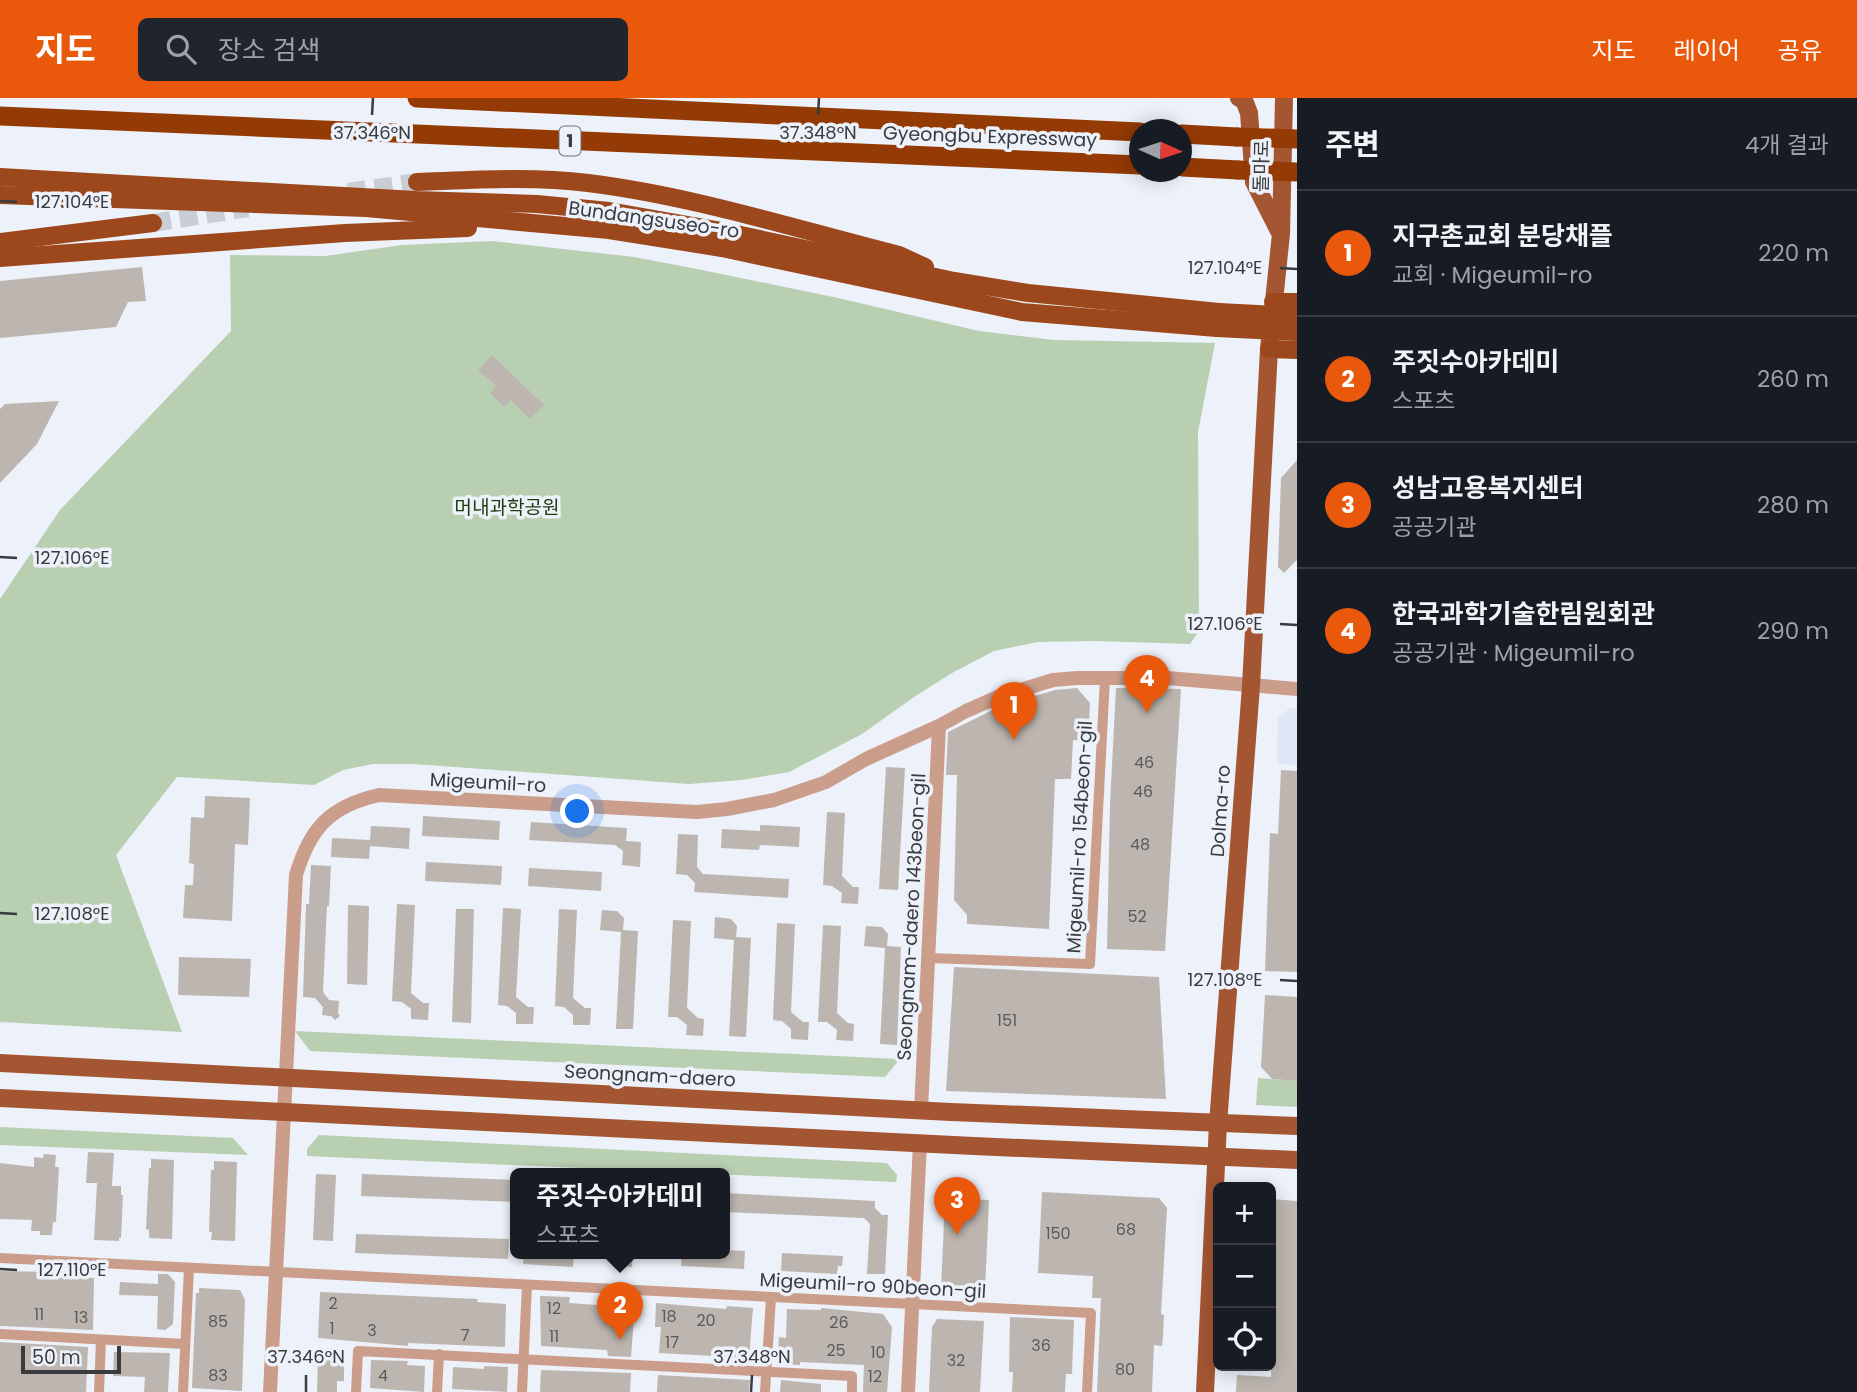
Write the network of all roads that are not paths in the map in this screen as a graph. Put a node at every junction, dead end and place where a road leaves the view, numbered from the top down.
1 (417, 98) edge
2 (1239, 98) edge
3 (1269, 98) edge
4 (1284, 98) edge
5 (0, 116) edge
6 (1283, 123) junction
7 (1129, 132) edge
8 (1192, 135) edge
9 (1297, 139) edge
10 (1129, 165) edge
11 (1192, 168) edge
12 (1297, 172) edge
13 (0, 177) edge
14 (417, 182) tunnel mouth
15 (0, 195) edge
16 (153, 223) tunnel mouth
17 (535, 225) junction
18 (1281, 234) junction
19 (0, 242) edge
20 (0, 258) edge
21 (954, 281) junction
22 (1273, 302) junction
23 (1297, 302) edge
24 (1297, 316) edge
25 (1218, 320) junction
26 (1297, 332) edge
27 (1269, 349) junction
28 (1297, 351) edge
29 (1105, 678) junction
30 (1251, 687) junction
31 (1297, 690) edge
32 (939, 726) junction
33 (929, 958) junction
34 (0, 1063) edge
35 (287, 1077) junction
36 (0, 1098) edge
37 (921, 1110) junction
38 (285, 1112) junction
39 (1218, 1124) junction
40 (1297, 1126) edge
41 (920, 1143) junction
42 (1216, 1157) junction
43 (1297, 1160) edge
44 (0, 1258) edge
45 (189, 1268) junction
46 (276, 1272) junction
47 (527, 1285) junction
48 (771, 1298) junction
49 (912, 1305) junction
50 (0, 1335) edge
51 (101, 1340) junction
52 (185, 1344) junction
53 (439, 1354) junction
54 (524, 1358) junction
55 (767, 1371) junction
56 (99, 1392) edge
57 (183, 1392) edge
58 (270, 1392) edge
59 (356, 1392) edge
60 (437, 1392) edge
61 (522, 1392) edge
62 (765, 1392) edge
63 (852, 1392) edge
64 (908, 1392) edge
65 (1087, 1392) edge
66 (1205, 1392) edge

1 - 7 highway, Gyeongbu Expressway / 1
2 - 18 main road
3 - 6 main road
4 - 6 main road, 돌마로
5 - 10 highway, Gyeongbu Expressway / 1
6 - 18 main road, 돌마로
8 - 9 highway, bridge
11 - 12 highway, bridge
12 - 18 main road
13 - 21 highway, Bundangsuseo-ro
14 - 21 highway
15 - 17 highway, Bundangsuseo-ro
16 - 19 highway
17 - 20 highway
17 - 25 highway, Bundangsuseo-ro
18 - 22 main road, Dolma-ro
21 - 25 highway, Bundangsuseo-ro
22 - 23 highway
22 - 27 main road, Dolma-ro
24 - 25 highway, Bundangsuseo-ro, bridge
25 - 26 highway, Bundangsuseo-ro, bridge
27 - 28 highway
27 - 30 main road, Dolma-ro
29 - 30 street, Migeumil-ro
29 - 32 street, Migeumil-ro
29 - 33 street, Migeumil-ro 154beon-gil
30 - 31 street, Migeumil-ro
30 - 39 main road, Dolma-ro
32 - 33 street, Seongnam-daero 143beon-gil
32 - 35 street, Migeumil-ro
33 - 37 street, Seongnam-daero 143beon-gil
34 - 35 main road, Seongnam-daero
35 - 37 main road, Seongnam-daero
35 - 38 street, Migeumil-ro
36 - 38 main road
37 - 39 main road, Seongnam-daero
38 - 41 main road
38 - 46 street, Migeumil-ro
39 - 40 main road, Seongnam-daero
39 - 42 main road, Dolma-ro
41 - 42 main road
41 - 49 street
42 - 43 main road
42 - 66 main road, Dolma-ro
44 - 45 street, Migeumil-ro 90beon-gil
45 - 46 street, Migeumil-ro 90beon-gil
45 - 52 street
46 - 47 street, Migeumil-ro 90beon-gil
46 - 58 street, Migeumil-ro
47 - 48 street, Migeumil-ro 90beon-gil
47 - 54 street
48 - 49 street, Migeumil-ro 90beon-gil
48 - 55 street
49 - 64 street
49 - 65 street, Migeumil-ro 90beon-gil
50 - 51 street
51 - 52 street
51 - 56 street
52 - 57 street
53 - 54 street
53 - 59 street
53 - 60 street
54 - 55 street
54 - 61 street
55 - 62 street
55 - 63 street

